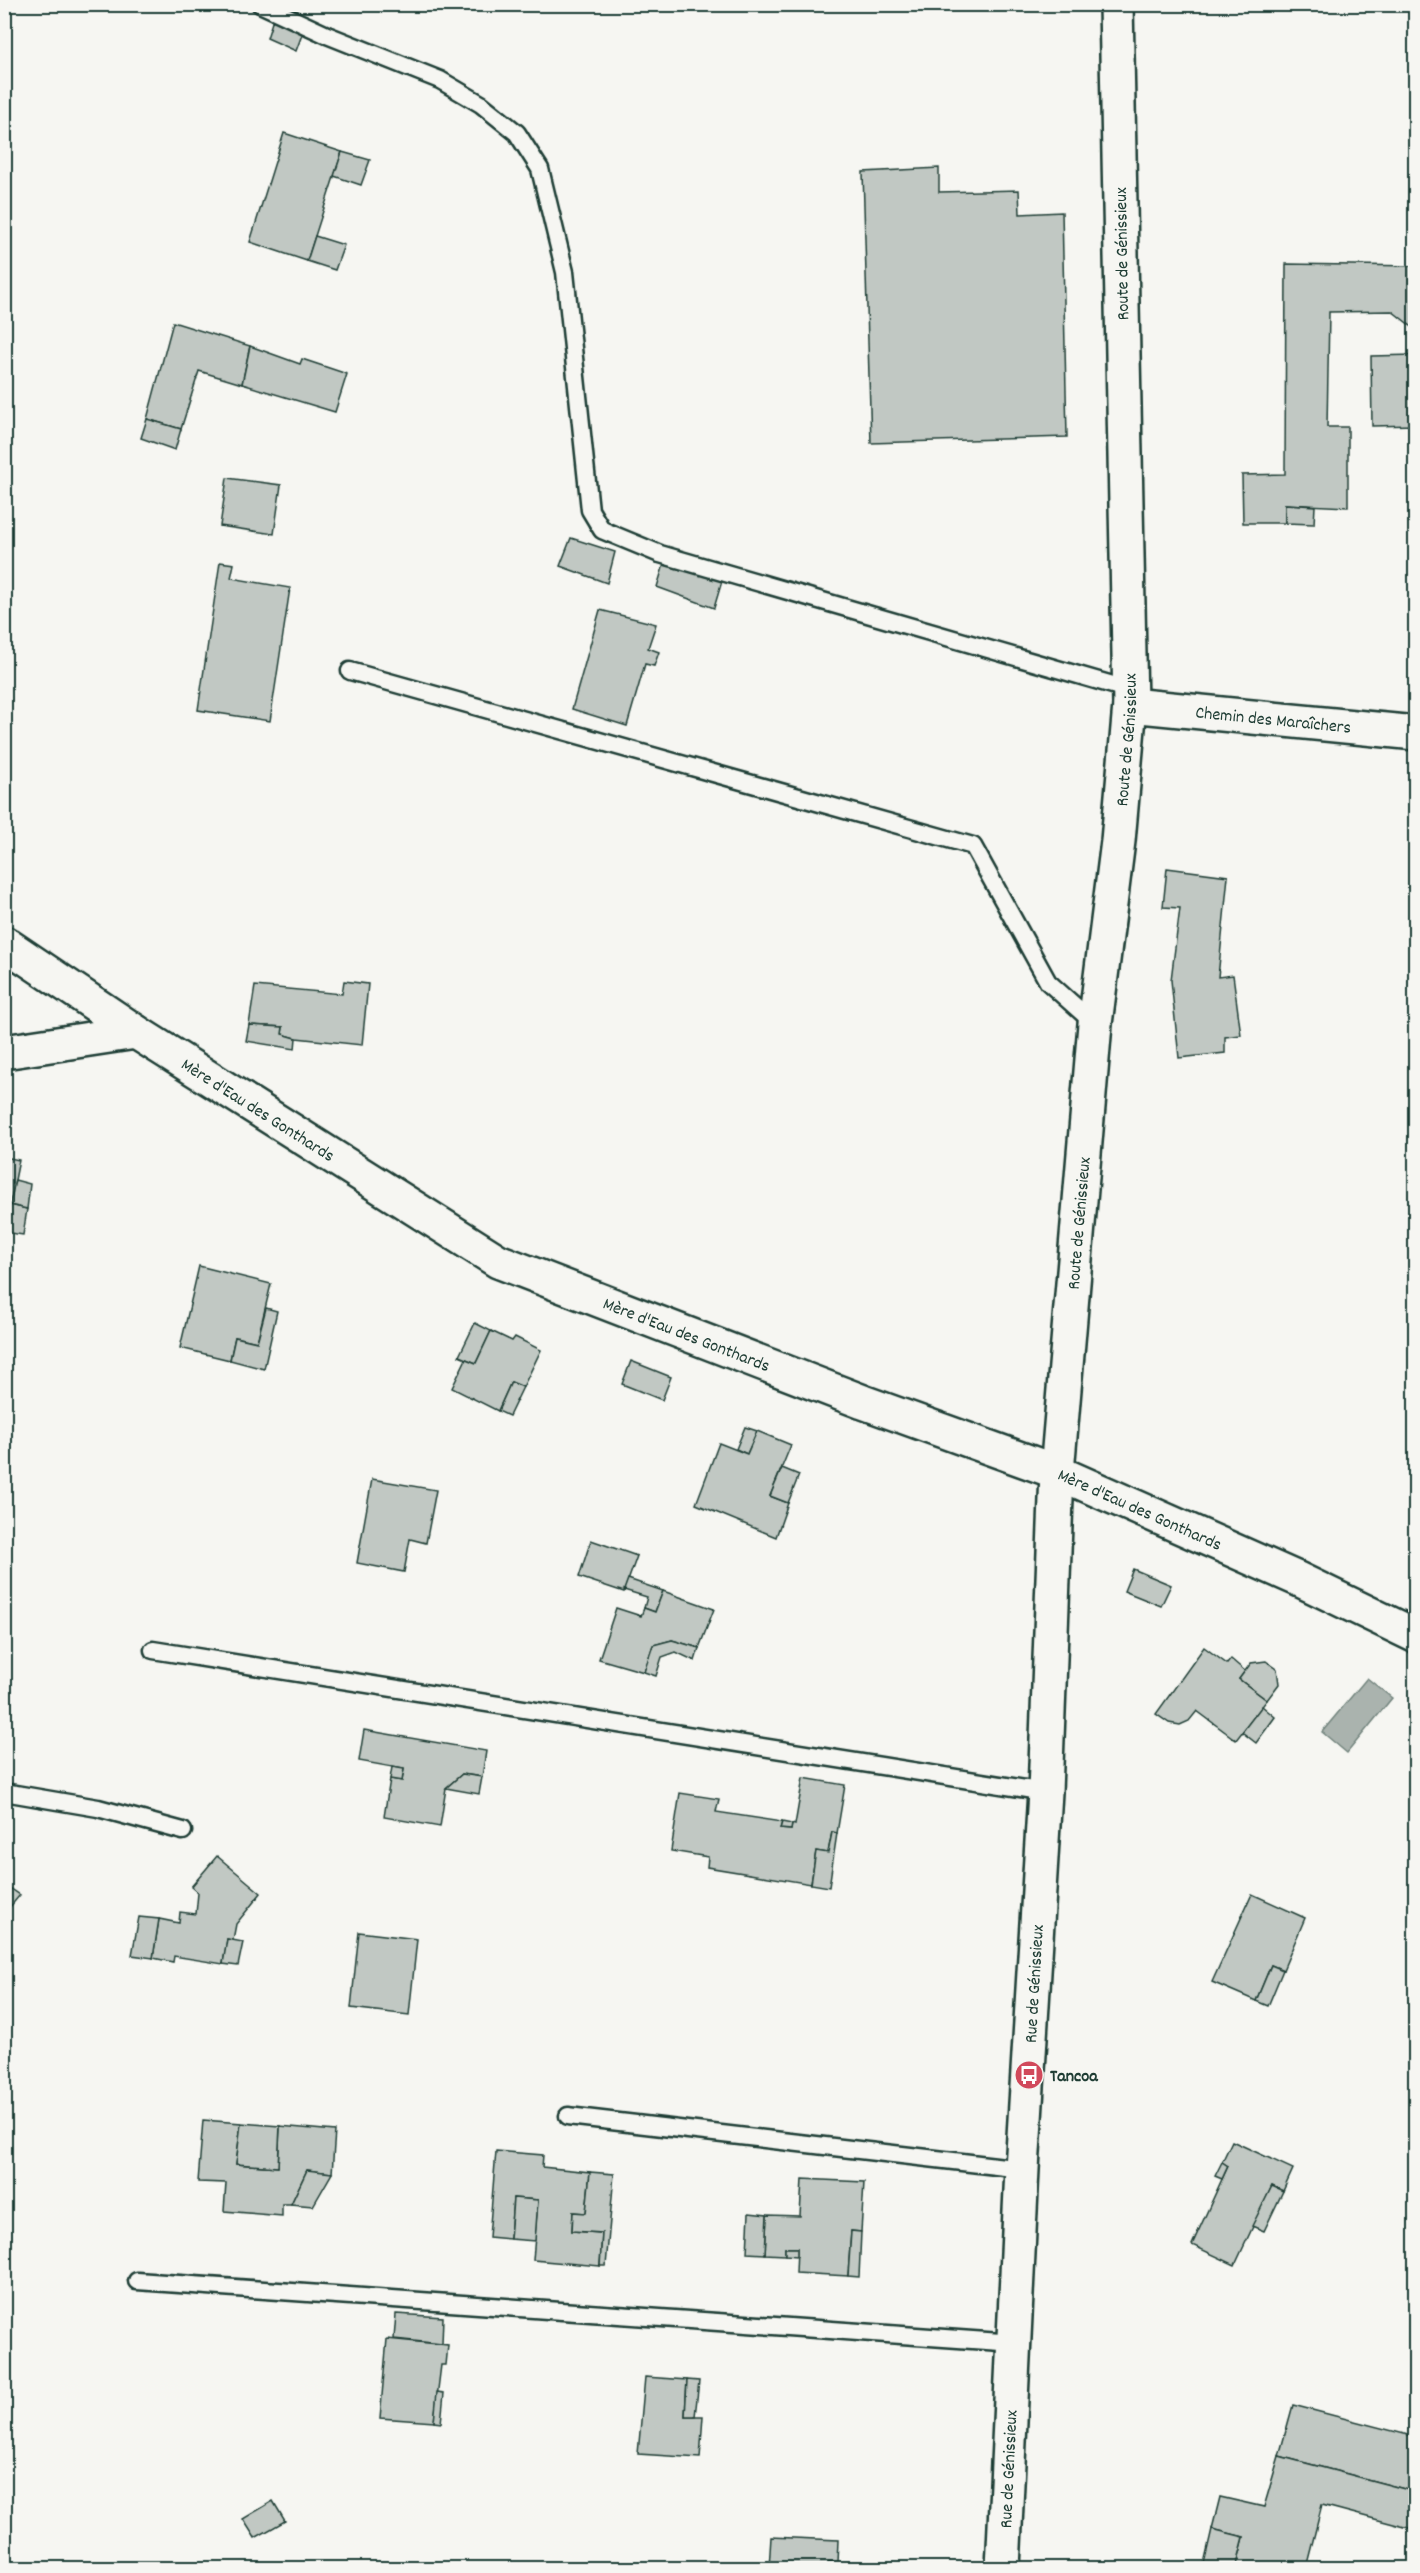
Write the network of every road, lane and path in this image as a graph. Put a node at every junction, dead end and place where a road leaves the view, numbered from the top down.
1 (260, 4) edge
2 (1116, 4) edge
3 (350, 671) dead end
4 (1130, 697) junction
5 (1416, 734) edge
6 (4, 944) edge
7 (1095, 1024) junction
8 (136, 1032) junction
9 (4, 1052) edge
10 (1057, 1472) junction
11 (1416, 1636) edge
12 (153, 1650) dead end
13 (4, 1792) edge
14 (1045, 1792) junction
15 (183, 1831) dead end
16 (568, 2116) dead end
17 (1022, 2169) junction
18 (136, 2282) dead end
19 (1015, 2343) junction
20 (1003, 2568) edge

1 - 4 lane
2 - 4 street, Route de Génissieux
3 - 7 lane
4 - 5 street, Chemin des Maraîchers
4 - 7 street, Route de Génissieux
6 - 8 street, Mère d'Eau des Gonthards
7 - 10 street, Route de Génissieux
8 - 9 street
8 - 10 street, Mère d'Eau des Gonthards
10 - 11 street, Mère d'Eau des Gonthards
10 - 14 street, Rue de Génissieux
12 - 14 lane
13 - 15 lane
14 - 17 street, Rue de Génissieux
16 - 17 lane
17 - 19 street, Rue de Génissieux
18 - 19 lane
19 - 20 street, Rue de Génissieux

